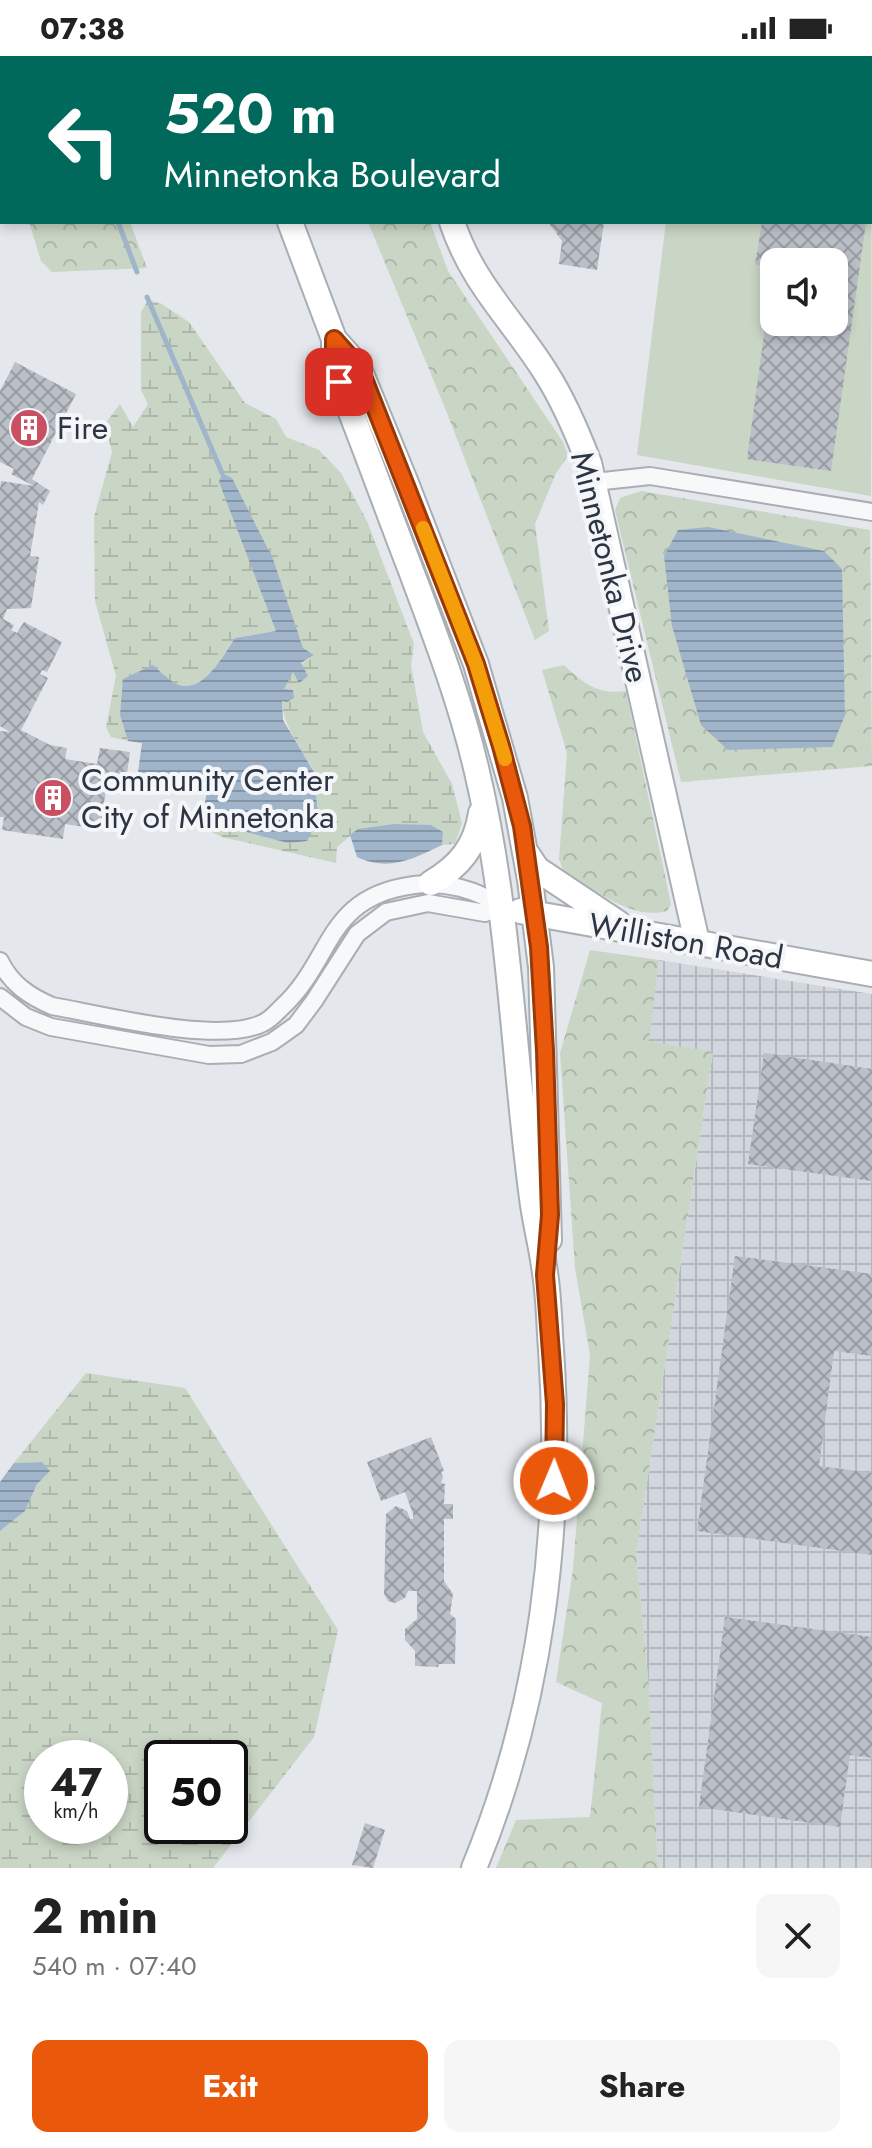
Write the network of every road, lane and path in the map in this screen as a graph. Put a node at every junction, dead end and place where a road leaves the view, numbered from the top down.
1 (291, 224) edge
2 (453, 224) edge
3 (334, 339) junction
4 (594, 482) junction
5 (872, 512) edge
6 (483, 803) junction
7 (526, 852) junction
8 (431, 883) junction
9 (501, 907) junction
10 (535, 914) junction
11 (626, 929) junction
12 (697, 942) junction
13 (0, 961) edge
14 (872, 974) edge
15 (0, 997) edge
16 (545, 1275) junction
17 (474, 1868) edge

1 - 3 main road
2 - 4 main road, Minnetonka Drive
3 - 6 main road
3 - 7 main road
4 - 5 street
4 - 12 main road, Minnetonka Drive
6 - 8 main road
6 - 9 main road
7 - 10 main road
7 - 11 main road
8 - 9 street, Williston Road
8 - 13 street, Williston Road
9 - 10 main road, Williston Road
9 - 15 street, Williston Road
9 - 16 main road
10 - 11 main road, Williston Road
10 - 16 main road
11 - 12 main road, Williston Road
12 - 14 main road, Williston Road
16 - 17 main road

